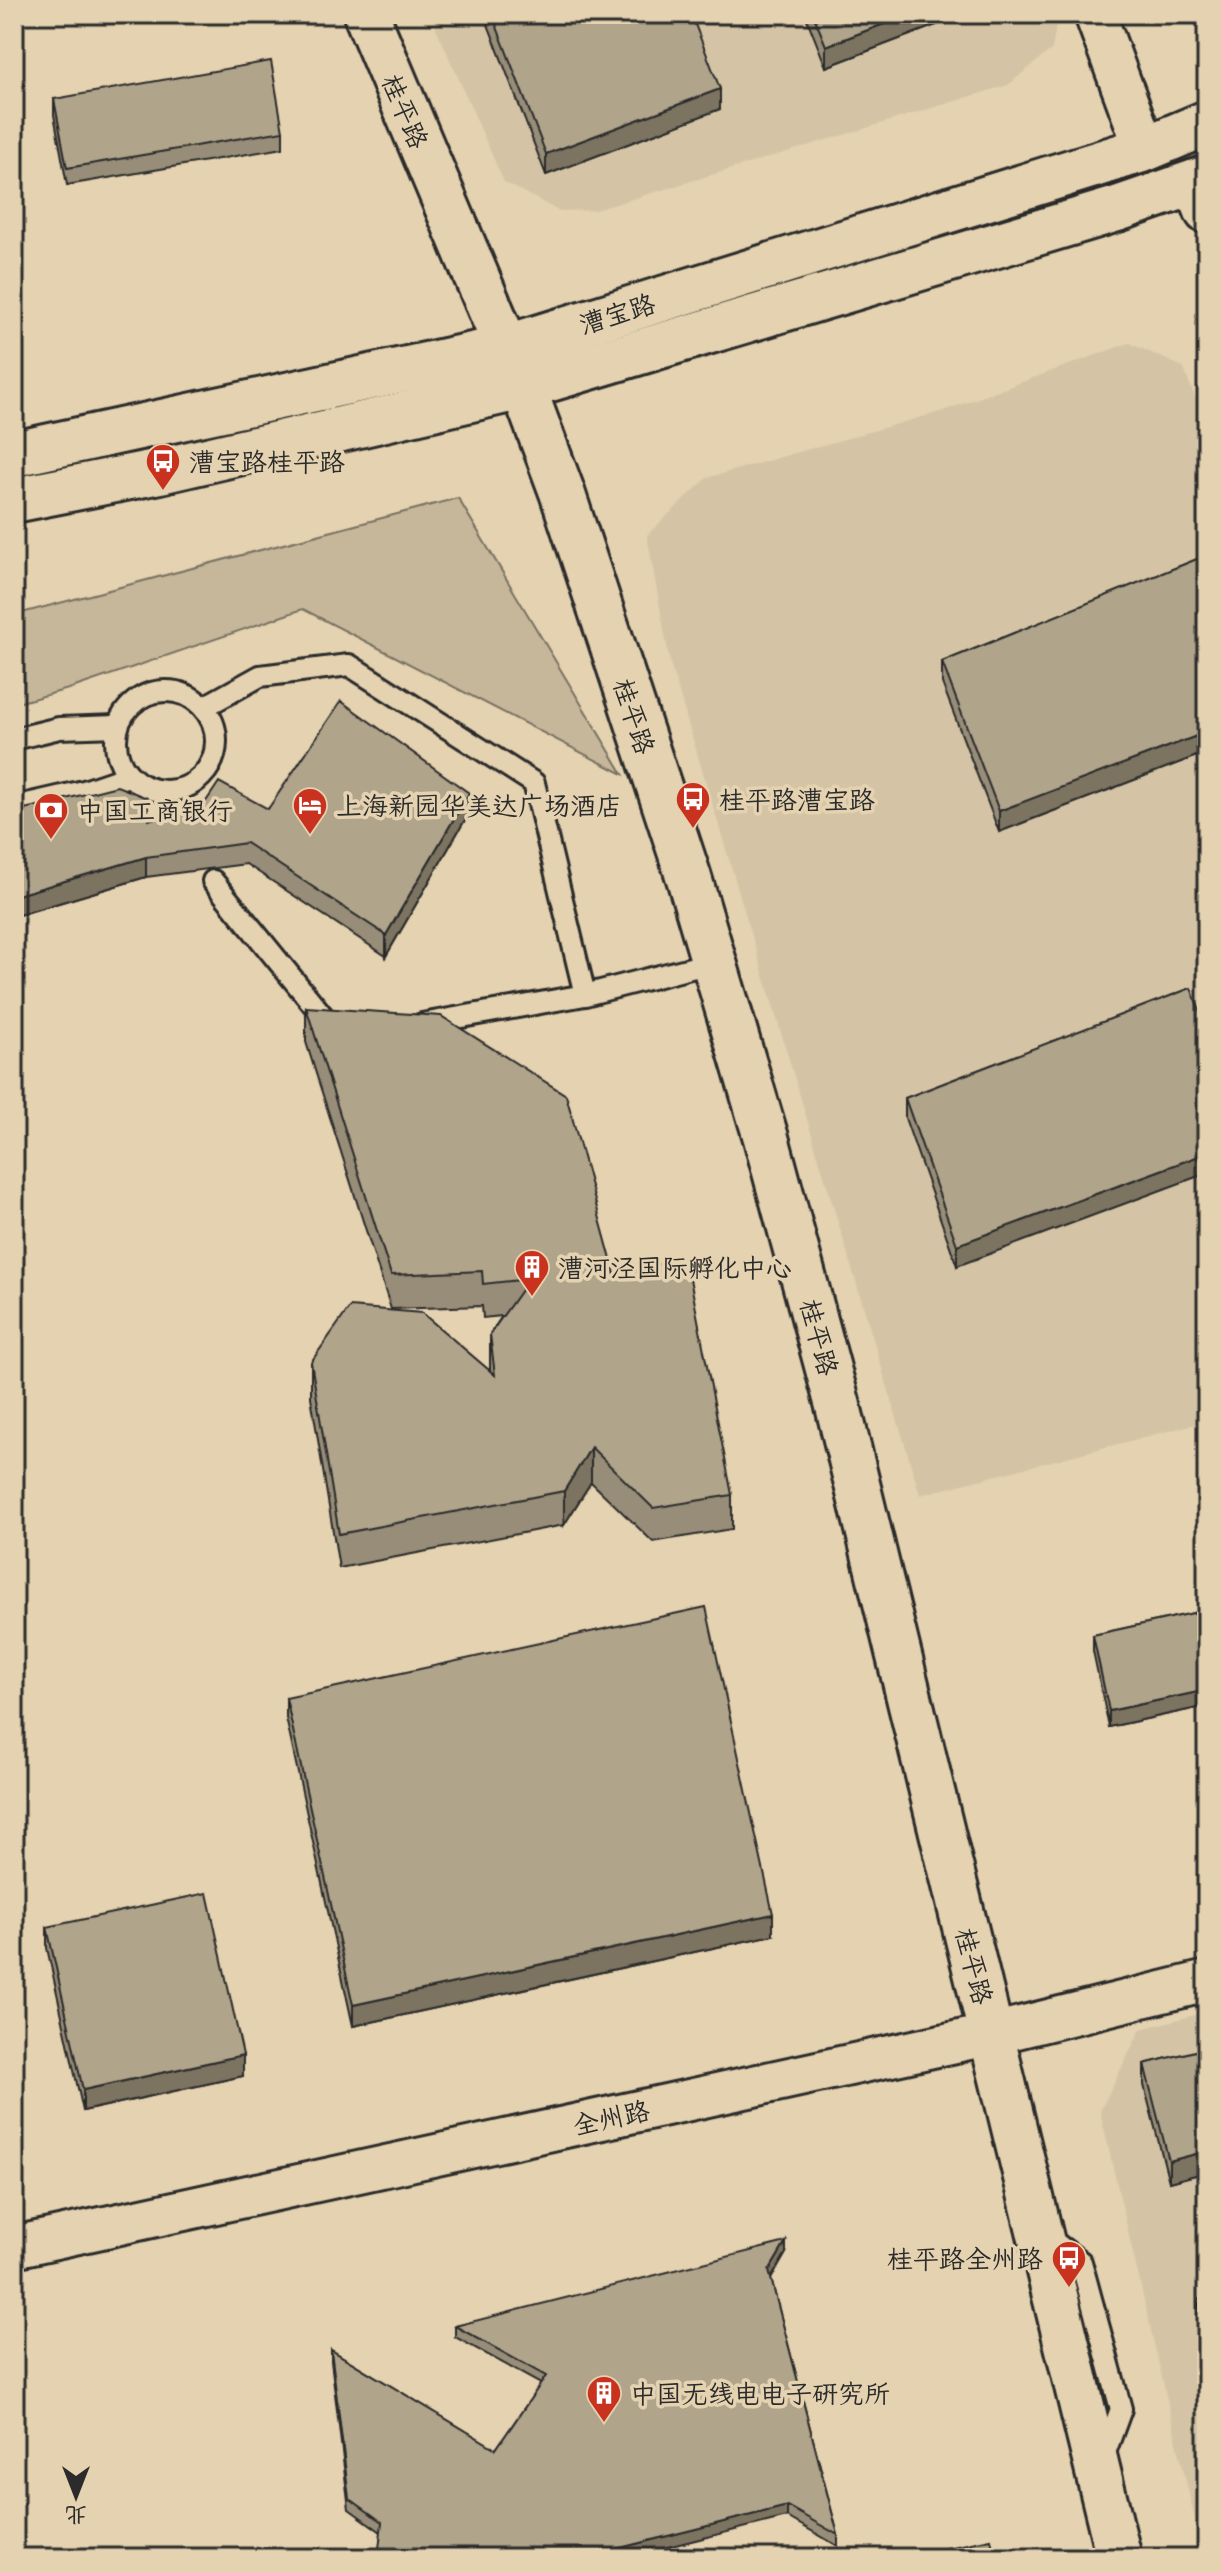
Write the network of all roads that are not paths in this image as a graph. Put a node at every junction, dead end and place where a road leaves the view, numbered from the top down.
1 (366, 14) edge
2 (1095, 14) edge
3 (1207, 123) edge
4 (1145, 149) junction
5 (1203, 190) edge
6 (505, 348) junction
7 (523, 387) junction
8 (14, 454) edge
9 (14, 500) edge
10 (204, 707) junction
11 (117, 726) junction
12 (14, 739) edge
13 (128, 776) junction
14 (14, 807) edge
15 (213, 881) edge
16 (714, 962) junction
17 (585, 995) junction
18 (357, 1027) edge
19 (401, 1028) edge
20 (1207, 1981) edge
21 (992, 2034) junction
22 (14, 2247) edge
23 (1119, 2558) edge

1 - 6 street, 桂平路
2 - 4 street
3 - 4 street, 漕宝路
4 - 6 street, 漕宝路
5 - 7 street, 漕宝路
6 - 7 street, 桂平路
6 - 8 street, 漕宝路
7 - 9 street, 漕宝路
7 - 16 street, 桂平路
10 - 11 lane
10 - 13 lane
10 - 17 lane
11 - 12 lane
11 - 13 lane
13 - 14 lane
15 - 18 lane
16 - 17 lane
16 - 21 street, 桂平路
17 - 19 lane
20 - 21 street, 全州路
21 - 22 street, 全州路
21 - 23 street, 桂平路

